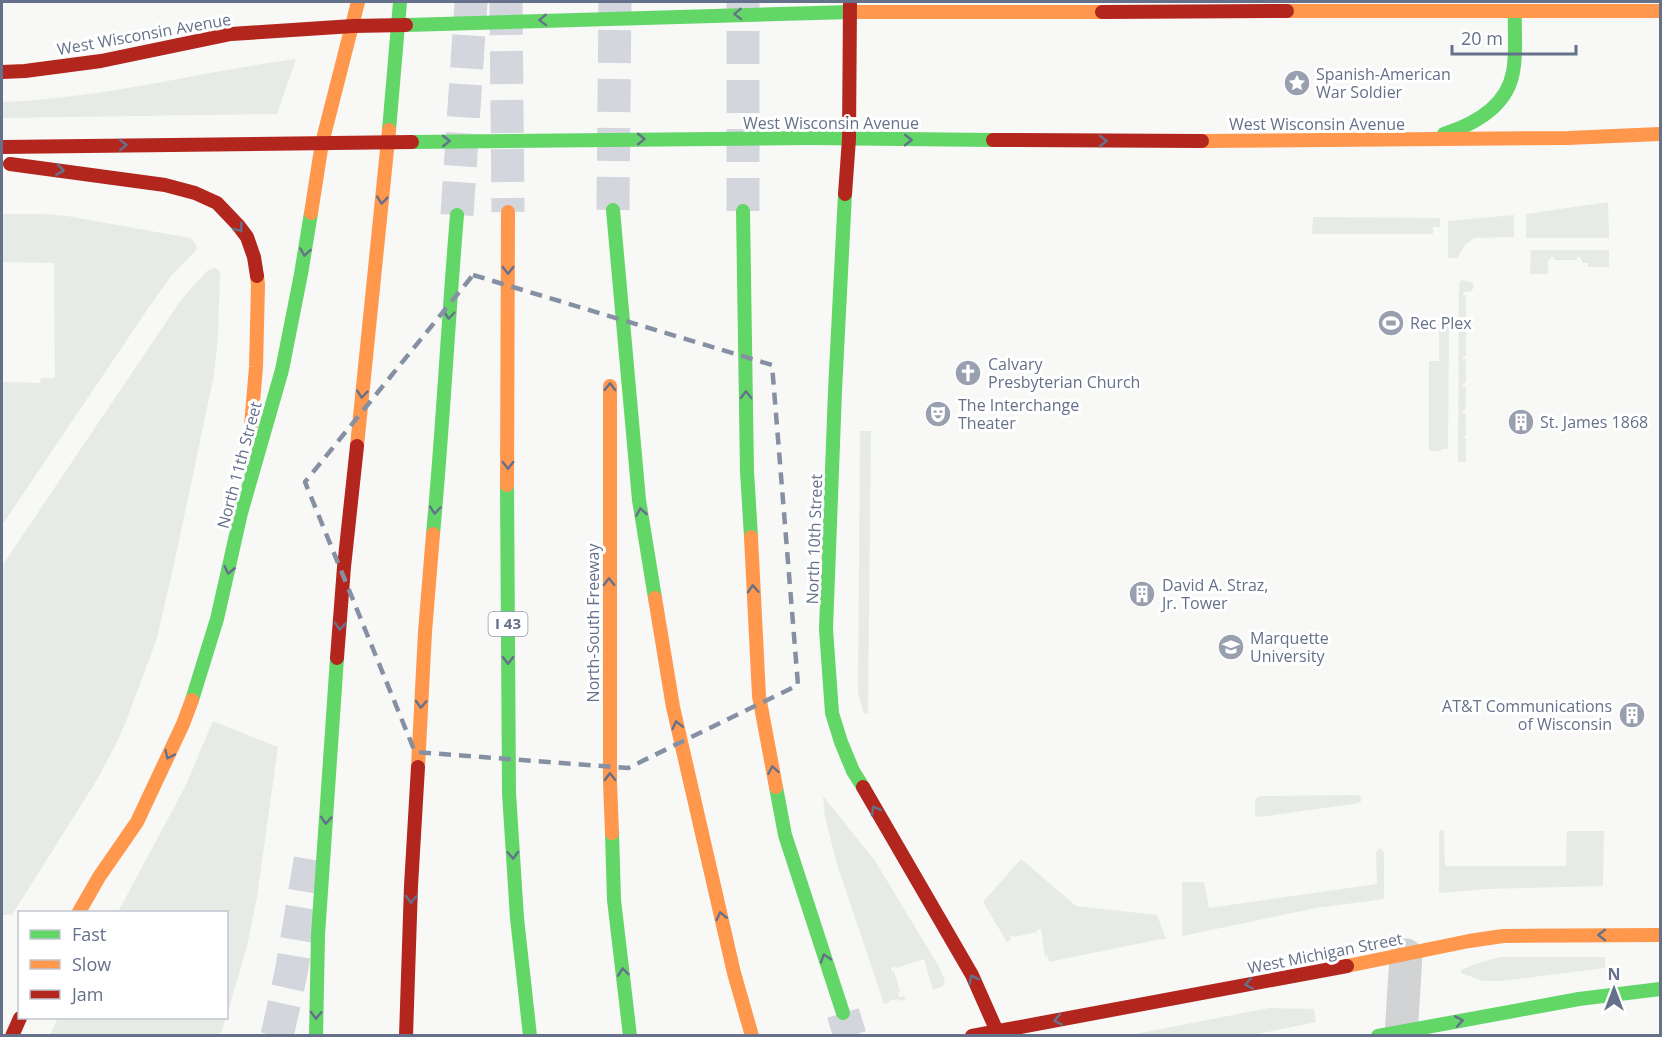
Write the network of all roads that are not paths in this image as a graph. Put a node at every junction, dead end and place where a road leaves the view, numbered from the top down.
1 (358, 2) edge
2 (400, 2) edge
3 (1384, 2) edge
4 (1515, 6) edge
5 (850, 7) edge
6 (1341, 11) junction
7 (1660, 11) edge
8 (398, 25) junction
9 (353, 26) junction
10 (2, 72) edge
11 (1660, 134) edge
12 (849, 139) junction
13 (1406, 140) junction
14 (387, 142) junction
15 (322, 143) junction
16 (2, 147) edge
17 (2, 163) edge
18 (743, 211) tunnel mouth
19 (508, 212) tunnel mouth
20 (457, 215) tunnel mouth
21 (611, 339) dead end
22 (610, 374) dead end
23 (241, 513) junction
24 (80, 911) edge
25 (1660, 935) edge
26 (1406, 955) junction
27 (1660, 989) edge
28 (843, 1013) tunnel mouth
29 (19, 1019) edge
30 (630, 1033) edge
31 (998, 1034) edge
32 (1393, 1034) edge
33 (12, 1035) edge
34 (316, 1035) edge
35 (406, 1035) edge
36 (530, 1035) edge
37 (752, 1035) edge
38 (972, 1035) edge

1 - 9 main road, North 11th Street
2 - 8 main road
3 - 6 main road
4 - 6 main road, West Wisconsin Avenue
4 - 7 main road, West Wisconsin Avenue
4 - 13 main road
5 - 6 main road, West Wisconsin Avenue
5 -> 8 main road, West Wisconsin Avenue
5 - 12 main road, North 10th Street
8 - 9 main road, West Wisconsin Avenue
8 - 14 main road
9 - 10 main road, West Wisconsin Avenue
9 - 15 main road, North 11th Street
11 - 13 main road, West Wisconsin Avenue
12 -> 13 main road, West Wisconsin Avenue
14 -> 12 main road, West Wisconsin Avenue
31 -> 12 main road, North 10th Street
14 - 15 main road, West Wisconsin Avenue
14 -> 34 main road
16 -> 15 main road, West Wisconsin Avenue
15 -> 23 main road, North 11th Street
17 -> 23 main road
28 -> 18 main road
19 -> 36 main road, I 43
20 -> 35 main road
37 -> 21 main road
30 -> 22 main road, North-South Freeway
23 -> 24 main road, North 11th Street
25 -> 26 main road, West Michigan Street
26 -> 31 main road, West Michigan Street
26 - 32 street
32 -> 27 main road
29 - 33 main road
31 - 38 main road, West Michigan Street

